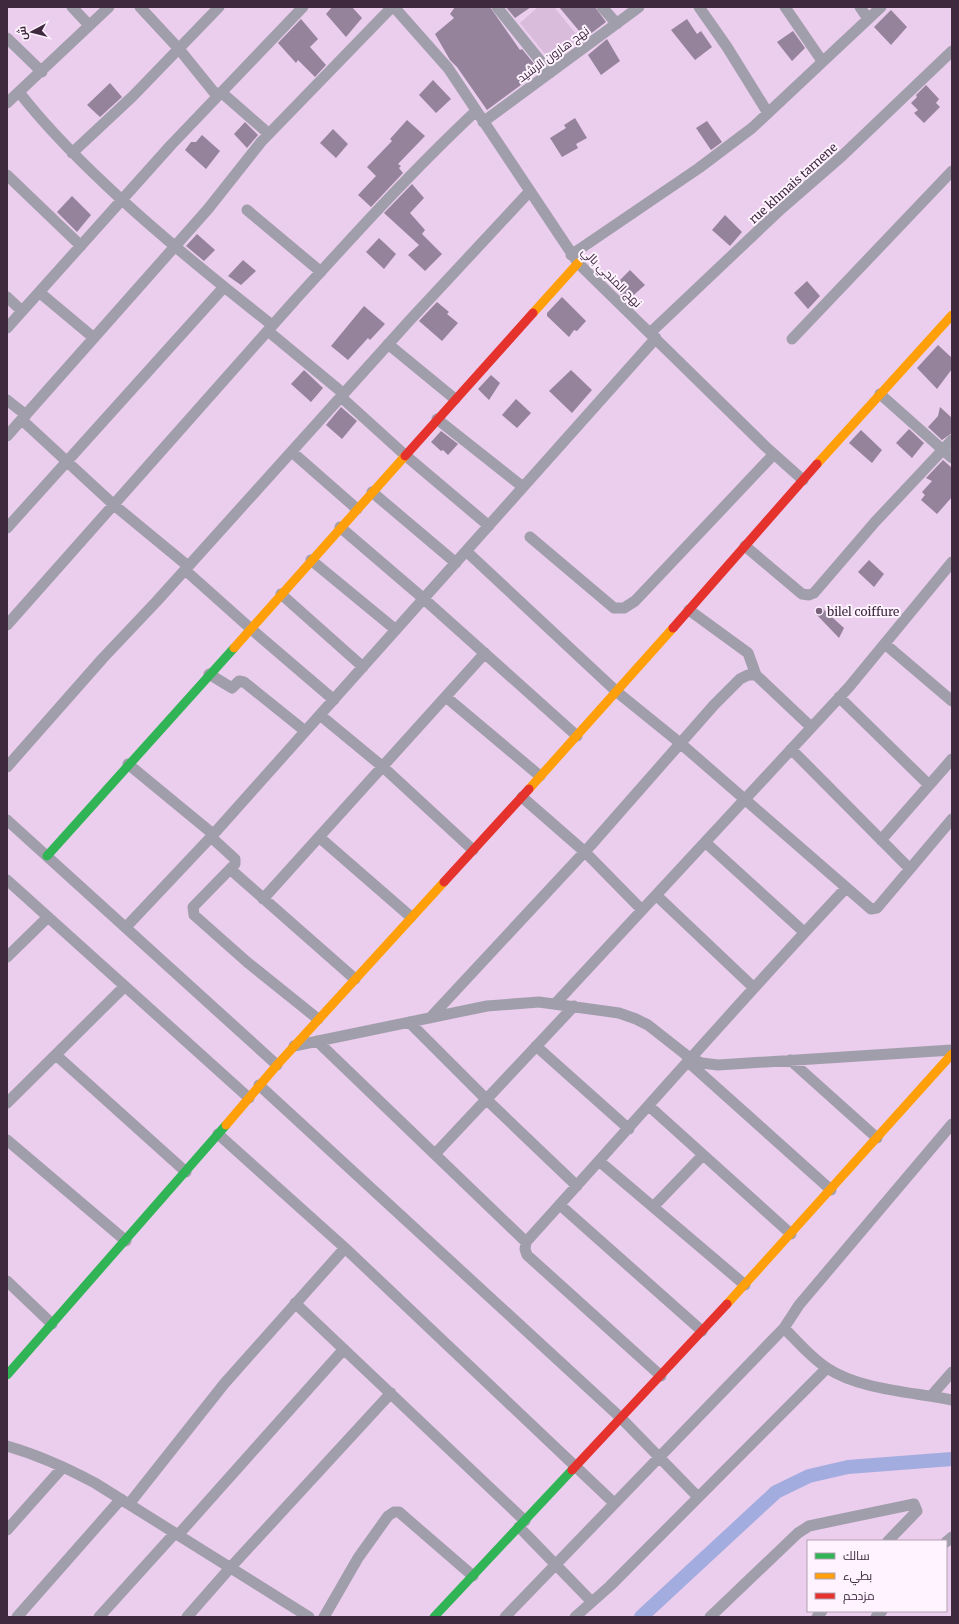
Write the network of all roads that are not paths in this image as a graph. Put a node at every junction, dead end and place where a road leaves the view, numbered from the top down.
1 (72, 7) edge
2 (109, 7) edge
3 (140, 7) edge
4 (219, 7) edge
5 (303, 7) edge
6 (393, 7) edge
7 (497, 7) edge
8 (602, 7) edge
9 (639, 7) edge
10 (699, 7) edge
11 (785, 7) edge
12 (860, 7) edge
13 (881, 7) edge
14 (868, 19) junction
15 (617, 24) junction
16 (89, 25) junction
17 (7, 38) edge
18 (179, 49) junction
19 (952, 51) edge
20 (822, 61) junction
21 (42, 72) junction
22 (550, 73) junction
23 (19, 92) junction
24 (219, 94) junction
25 (7, 102) edge
26 (476, 111) junction
27 (768, 113) junction
28 (483, 122) junction
29 (269, 134) junction
30 (72, 153) junction
31 (952, 171) edge
32 (7, 175) edge
33 (530, 192) junction
34 (122, 200) junction
35 (247, 210) dead end
36 (81, 246) junction
37 (174, 246) junction
38 (571, 255) junction
39 (578, 264) junction
40 (321, 272) junction
41 (224, 288) junction
42 (39, 292) junction
43 (7, 297) edge
44 (22, 311) junction
45 (952, 315) edge
46 (7, 328) edge
47 (270, 328) junction
48 (653, 335) junction
49 (94, 338) junction
50 (792, 340) dead end
51 (388, 344) junction
52 (880, 394) junction
53 (342, 395) junction
54 (455, 399) junction
55 (7, 400) edge
56 (24, 417) junction
57 (437, 419) junction
58 (7, 436) edge
59 (952, 440) edge
60 (943, 449) junction
61 (292, 452) junction
62 (774, 454) junction
63 (405, 455) junction
64 (952, 458) edge
65 (67, 461) junction
66 (803, 480) junction
67 (523, 487) junction
68 (372, 492) junction
69 (114, 504) junction
70 (357, 509) junction
71 (488, 526) junction
72 (340, 527) junction
73 (7, 528) edge
74 (530, 537) dead end
75 (745, 546) junction
76 (466, 551) junction
77 (311, 560) junction
78 (952, 562) edge
79 (456, 563) junction
80 (187, 568) junction
81 (281, 594) junction
82 (424, 599) junction
83 (689, 610) junction
84 (9, 619) edge
85 (250, 628) junction
86 (396, 630) junction
87 (885, 644) junction
88 (484, 653) junction
89 (363, 667) junction
90 (209, 674) junction
91 (756, 676) junction
92 (617, 692) junction
93 (446, 697) junction
94 (840, 697) junction
95 (334, 700) junction
96 (952, 701) edge
97 (320, 715) junction
98 (812, 728) junction
99 (305, 731) junction
100 (577, 736) junction
101 (680, 743) junction
102 (791, 749) junction
103 (952, 759) edge
104 (128, 764) junction
105 (7, 767) edge
106 (383, 767) junction
107 (540, 776) junction
108 (929, 785) junction
109 (522, 797) junction
110 (744, 800) junction
111 (952, 819) edge
112 (7, 820) edge
113 (212, 836) junction
114 (319, 837) junction
115 (881, 840) junction
116 (705, 842) junction
117 (473, 850) junction
118 (585, 852) junction
119 (47, 856) junction
120 (909, 868) junction
121 (230, 870) junction
122 (7, 880) edge
123 (846, 888) junction
124 (656, 895) junction
125 (263, 899) junction
126 (642, 910) junction
127 (48, 917) junction
128 (411, 917) junction
129 (126, 927) junction
130 (804, 932) junction
131 (7, 957) edge
132 (355, 979) junction
133 (125, 986) junction
134 (753, 987) junction
135 (555, 1004) junction
136 (574, 1006) junction
137 (430, 1018) junction
138 (318, 1019) junction
139 (410, 1022) junction
140 (317, 1041) junction
141 (294, 1046) junction
142 (536, 1046) junction
143 (952, 1050) edge
144 (952, 1054) edge
145 (56, 1055) junction
146 (688, 1060) junction
147 (790, 1060) junction
148 (277, 1065) junction
149 (259, 1085) junction
150 (249, 1098) junction
151 (486, 1099) junction
152 (7, 1103) edge
153 (649, 1106) junction
154 (952, 1124) edge
155 (629, 1128) junction
156 (218, 1134) junction
157 (877, 1138) junction
158 (952, 1138) edge
159 (7, 1140) edge
160 (938, 1142) junction
161 (434, 1154) junction
162 (703, 1155) junction
163 (599, 1161) junction
164 (186, 1172) junction
165 (577, 1186) junction
166 (831, 1190) junction
167 (560, 1205) junction
168 (653, 1207) junction
169 (792, 1234) junction
170 (126, 1241) junction
171 (526, 1242) junction
172 (345, 1248) junction
173 (7, 1281) edge
174 (745, 1285) junction
175 (295, 1303) junction
176 (52, 1324) junction
177 (784, 1328) junction
178 (702, 1331) junction
179 (344, 1349) junction
180 (827, 1368) junction
181 (952, 1372) edge
182 (7, 1375) edge
183 (661, 1376) junction
184 (391, 1393) junction
185 (930, 1396) junction
186 (952, 1400) edge
187 (621, 1418) junction
188 (7, 1446) edge
189 (659, 1456) junction
190 (64, 1466) junction
191 (576, 1467) junction
192 (698, 1497) junction
193 (125, 1502) junction
194 (614, 1502) junction
195 (522, 1524) junction
196 (7, 1530) edge
197 (176, 1534) junction
198 (889, 1540) edge
199 (556, 1563) junction
200 (230, 1568) junction
201 (473, 1576) junction
202 (592, 1602) junction
203 (296, 1614) edge
204 (17, 1617) edge
205 (99, 1617) edge
206 (188, 1617) edge
207 (309, 1617) edge
208 (324, 1617) edge
209 (434, 1617) edge
210 (505, 1617) edge
211 (575, 1617) edge
212 (710, 1617) edge

1 - 16 street
2 - 16 street
3 - 18 street
4 - 18 street
5 - 24 street
6 - 26 street, نهج المنجي بالي
6 - 29 street
7 - 22 street
8 - 15 street
9 - 15 street, نهج هارون الرشيد
10 - 27 street
11 - 20 street
12 - 14 street
13 - 14 street
14 - 20 street
15 - 22 street, نهج هارون الرشيد
16 - 21 street
17 - 21 street
18 - 24 street
18 - 30 street
19 - 48 street, rue khmais tarnene
20 - 27 street
21 - 23 street
22 - 28 street, نهج هارون الرشيد
23 - 25 street
23 - 30 street
24 - 29 street
24 - 34 street
26 - 28 street, نهج المنجي بالي
26 - 40 street
27 - 38 street
28 - 33 street, نهج المنجي بالي
29 - 37 street
30 - 34 street
31 - 50 street
32 - 36 street
33 - 38 street, نهج المنجي بالي
33 - 51 street
34 - 36 street
34 - 37 street
35 - 40 street
36 - 42 street
37 - 41 street
37 - 49 street
38 - 39 street, نهج المنجي بالي
39 - 48 street, نهج المنجي بالي
39 - 54 street
40 - 47 street
41 - 47 street
41 - 65 street
42 - 44 street
42 - 49 street
43 - 44 street
44 - 46 street
45 - 52 street
47 - 53 street
47 - 69 street
48 - 62 street, نهج المنجي بالي
48 - 67 street, rue khmais tarnene
49 - 56 street
51 - 53 street
51 - 54 street
52 - 60 street
52 - 66 street
53 - 61 street
53 - 63 street
54 - 57 street
55 - 56 street
56 - 58 street
56 - 65 street
57 - 63 street
57 - 67 street
59 - 60 street
60 - 64 street
60 - 75 street
61 - 70 street
61 - 80 street
62 - 66 street, نهج المنجي بالي
62 - 74 street
63 - 68 street
63 - 71 street
65 - 69 street
65 - 73 street
66 - 75 street
67 - 71 street, rue khmais tarnene
68 - 70 street
68 - 79 street
69 - 80 street
69 - 84 street
70 - 72 street
71 - 76 street, rue khmais tarnene
72 - 77 street
72 - 82 street
75 - 83 street
76 - 79 street, rue khmais tarnene
76 - 92 street
77 - 81 street
77 - 86 street
78 - 87 street
79 - 82 street, rue khmais tarnene
80 - 85 street
80 - 105 street
81 - 85 street
81 - 89 street
82 - 86 street, rue khmais tarnene
82 - 88 street
83 - 91 street
83 - 92 street
85 - 90 street
85 - 95 street
86 - 89 street, rue khmais tarnene
87 - 94 street
87 - 96 street
88 - 93 street
88 - 100 street
89 - 95 street, rue khmais tarnene
90 - 99 street
90 - 104 street
91 - 98 street
91 - 101 street
92 - 100 street
92 - 101 street
93 - 106 street
93 - 107 street
94 - 98 street
94 - 108 street
95 - 97 street, rue khmais tarnene
97 - 99 street, rue khmais tarnene
97 - 106 street
98 - 102 street
99 - 113 street, rue khmais tarnene
100 - 107 street
101 - 110 street
101 - 118 street
102 - 110 street
102 - 115 street
103 - 108 street
104 - 113 street
104 - 119 street
106 - 114 street
106 - 117 street
107 - 109 street
108 - 115 street
109 - 117 street
109 - 118 street
110 - 116 street
110 - 123 street
111 - 120 street
112 - 119 street
113 - 121 street
113 - 129 street, rue khmais tarnene
114 - 125 street
114 - 128 street
115 - 120 street
116 - 124 street
116 - 130 street
117 - 128 street
118 - 126 street
118 - 137 street
119 - 129 street
120 - 123 street
121 - 125 street
121 - 138 street
122 - 127 street
123 - 130 street
124 - 126 street
124 - 134 street
125 - 132 street
126 - 135 street
127 - 131 street
127 - 133 street
128 - 132 street
129 - 148 street
130 - 134 street
132 - 138 street
133 - 145 street
133 - 150 street
134 - 146 street
135 - 136 street
135 - 137 street
136 - 142 street
136 - 146 street
137 - 139 street
138 - 141 street
139 - 140 street
139 - 151 street
140 - 141 street
140 - 161 street
141 - 148 street
142 - 151 street
142 - 155 street
143 - 147 street
144 - 157 street
145 - 152 street
145 - 164 street
146 - 147 street
146 - 153 street
146 - 166 street
147 - 157 street
148 - 149 street
149 - 150 street
149 - 187 street
150 - 156 street
151 - 161 street
151 - 165 street
153 - 155 street
153 - 162 street
154 - 160 street
155 - 163 street
156 - 164 street
156 - 172 street
157 - 166 street
158 - 160 street
159 - 170 street
160 - 177 street
161 - 171 street
162 - 168 street
162 - 169 street
163 - 165 street
163 - 168 street
164 - 170 street
165 - 167 street
166 - 169 street
167 - 171 street
167 - 178 street
168 - 174 street
169 - 174 street
170 - 176 street
171 - 183 street
172 - 175 street
172 - 191 street
173 - 176 street
174 - 178 street
175 - 179 street
175 - 193 street
176 - 182 street
177 - 180 street
177 - 189 street
178 - 183 street
179 - 184 street
179 - 197 street
180 - 185 street
180 - 192 street
181 - 185 street
183 - 187 street
184 - 195 street
184 - 200 street
185 - 186 street
187 - 189 street
187 - 191 street
188 - 190 street
189 - 192 street
189 - 194 street
190 - 193 street
190 - 196 street
191 - 194 street
191 - 195 street
192 - 202 street
193 - 197 street
193 - 204 street
194 - 199 street
195 - 199 street
195 - 201 street
197 - 200 street
197 - 205 street
198 - 212 street
199 - 202 street
199 - 210 street
200 - 203 street
200 - 206 street
201 - 208 street
201 - 209 street
202 - 211 street
203 - 207 street

